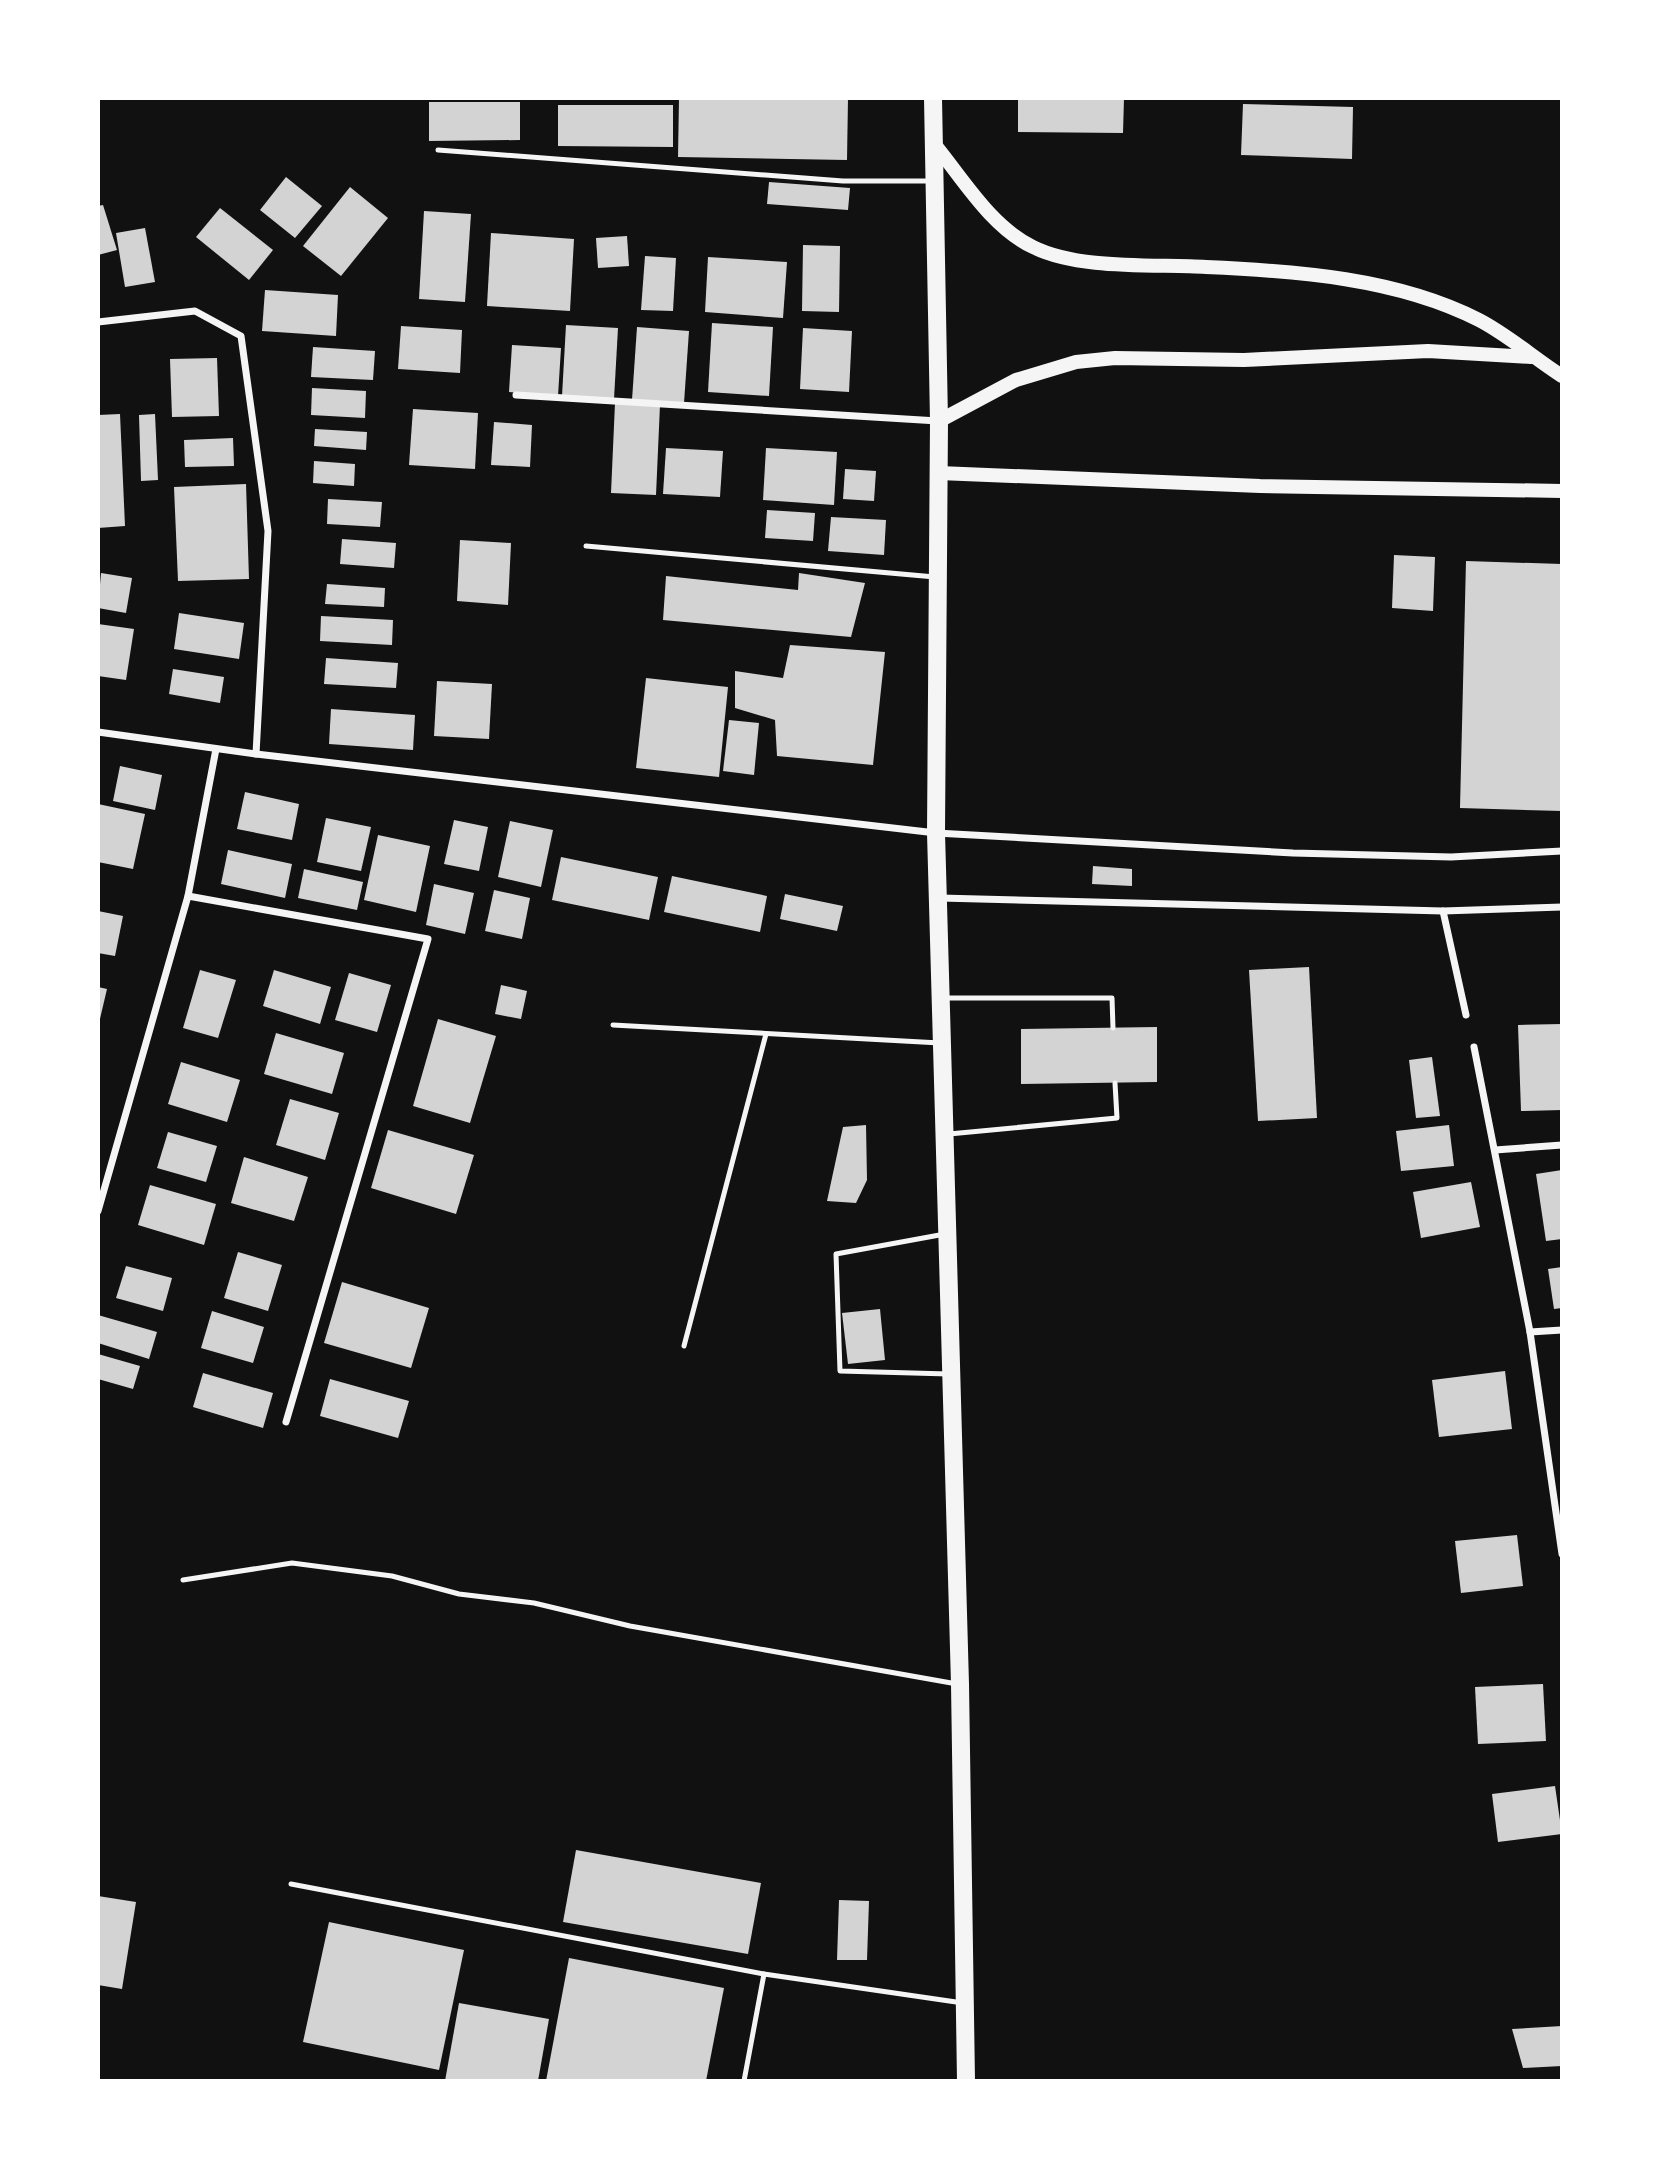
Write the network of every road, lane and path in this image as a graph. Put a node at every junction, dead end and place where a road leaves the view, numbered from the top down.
1 (933, 98) edge
2 (935, 145) junction
3 (438, 150) dead end
4 (935, 181) junction
5 (98, 322) edge
6 (1532, 357) junction
7 (1562, 376) edge
8 (516, 395) dead end
9 (939, 421) junction
10 (939, 473) junction
11 (1562, 491) edge
12 (586, 546) dead end
13 (939, 577) junction
14 (98, 732) edge
15 (216, 748) junction
16 (256, 754) junction
17 (936, 833) junction
18 (1562, 851) edge
19 (188, 896) junction
20 (937, 898) junction
21 (1562, 908) edge
22 (1443, 911) junction
23 (942, 998) junction
24 (1466, 1016) dead end
25 (613, 1025) dead end
26 (1113, 1028) dead end
27 (766, 1034) junction
28 (943, 1043) junction
29 (1475, 1047) dead end
30 (1115, 1083) dead end
31 (946, 1134) junction
32 (1562, 1145) edge
33 (1495, 1150) junction
34 (98, 1210) edge
35 (948, 1234) junction
36 (1562, 1330) edge
37 (1530, 1332) junction
38 (684, 1346) dead end
39 (952, 1374) junction
40 (286, 1422) dead end
41 (1562, 1554) edge
42 (183, 1580) dead end
43 (960, 1684) junction
44 (291, 1884) dead end
45 (764, 1974) junction
46 (963, 2003) junction
47 (744, 2081) edge
48 (966, 2081) edge

1 - 2 main road
2 - 4 main road
2 - 6 main road
3 - 4 lane
4 - 9 main road
5 - 16 street
6 - 7 main road
6 - 9 main road
8 - 9 street
9 - 10 main road
10 - 11 main road
10 - 13 main road
12 - 13 lane
13 - 17 main road
14 - 15 street
15 - 16 street
15 - 19 street
16 - 17 street
17 - 18 street
17 - 20 main road
19 - 34 street
19 - 40 street
20 - 22 street
20 - 23 main road
21 - 22 street
22 - 24 street
23 - 26 lane
23 - 28 main road
25 - 27 lane
27 - 28 lane
27 - 38 lane
28 - 31 main road
29 - 33 street
30 - 31 lane
31 - 35 main road
32 - 33 street
33 - 37 street
35 - 39 main road
35 - 39 lane
36 - 37 street
37 - 41 street
39 - 43 main road
42 - 43 lane
43 - 46 main road
44 - 45 lane
45 - 46 lane
45 - 47 lane
46 - 48 main road

